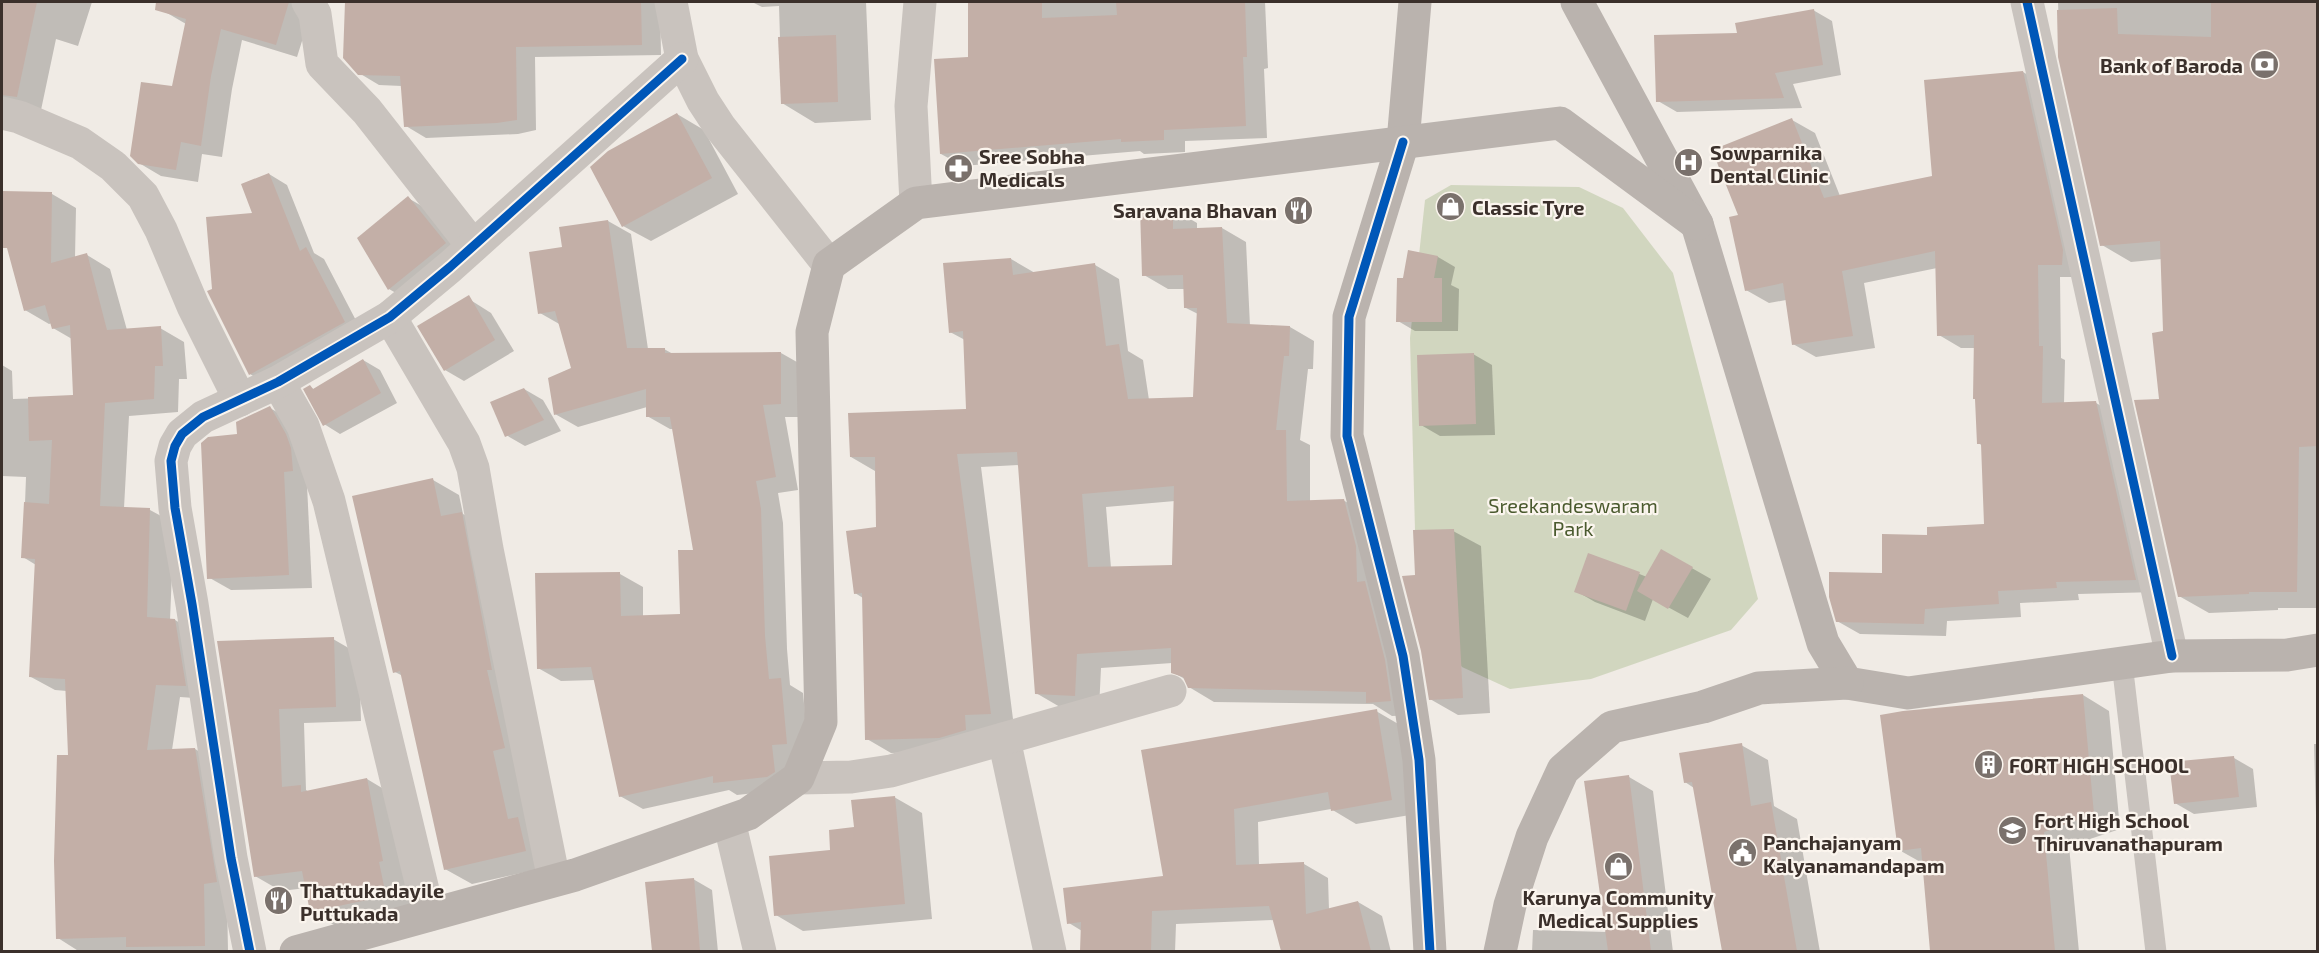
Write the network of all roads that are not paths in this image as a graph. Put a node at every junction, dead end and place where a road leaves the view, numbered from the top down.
1 (308, 2) edge
2 (671, 2) edge
3 (920, 2) edge
4 (1415, 2) edge
5 (1577, 2) edge
6 (2026, 2) edge
7 (682, 59) junction
8 (2, 113) edge
9 (1403, 142) junction
10 (916, 203) junction
11 (1697, 224) junction
12 (472, 246) junction
13 (829, 265) junction
14 (390, 317) junction
15 (278, 382) junction
16 (240, 400) junction
17 (2318, 650) edge
18 (2172, 657) junction
19 (2122, 663) junction
20 (1847, 683) junction
21 (1170, 691) dead end
22 (1004, 739) junction
23 (798, 778) junction
24 (729, 821) junction
25 (554, 880) junction
26 (429, 915) junction
27 (250, 951) edge
28 (296, 951) edge
29 (760, 951) edge
30 (1050, 951) edge
31 (1430, 951) edge
32 (1500, 951) edge
33 (2156, 951) edge

1 - 12 street
2 - 7 street
3 - 10 street
4 - 9 main road
5 - 11 main road
6 - 18 street
7 - 12 street
7 - 13 street
8 - 16 street
9 - 10 main road
9 - 11 main road
9 - 31 main road
10 - 13 main road
11 - 20 main road
12 - 14 street
13 - 23 main road
14 - 15 street
14 - 25 street
15 - 16 street
15 - 26 street
16 - 27 street
17 - 18 main road
18 - 19 main road
19 - 20 main road
19 - 33 lane
20 - 32 main road
21 - 22 street
22 - 23 street
22 - 30 street
23 - 24 main road
24 - 25 main road
24 - 29 street
25 - 26 main road
26 - 28 main road

